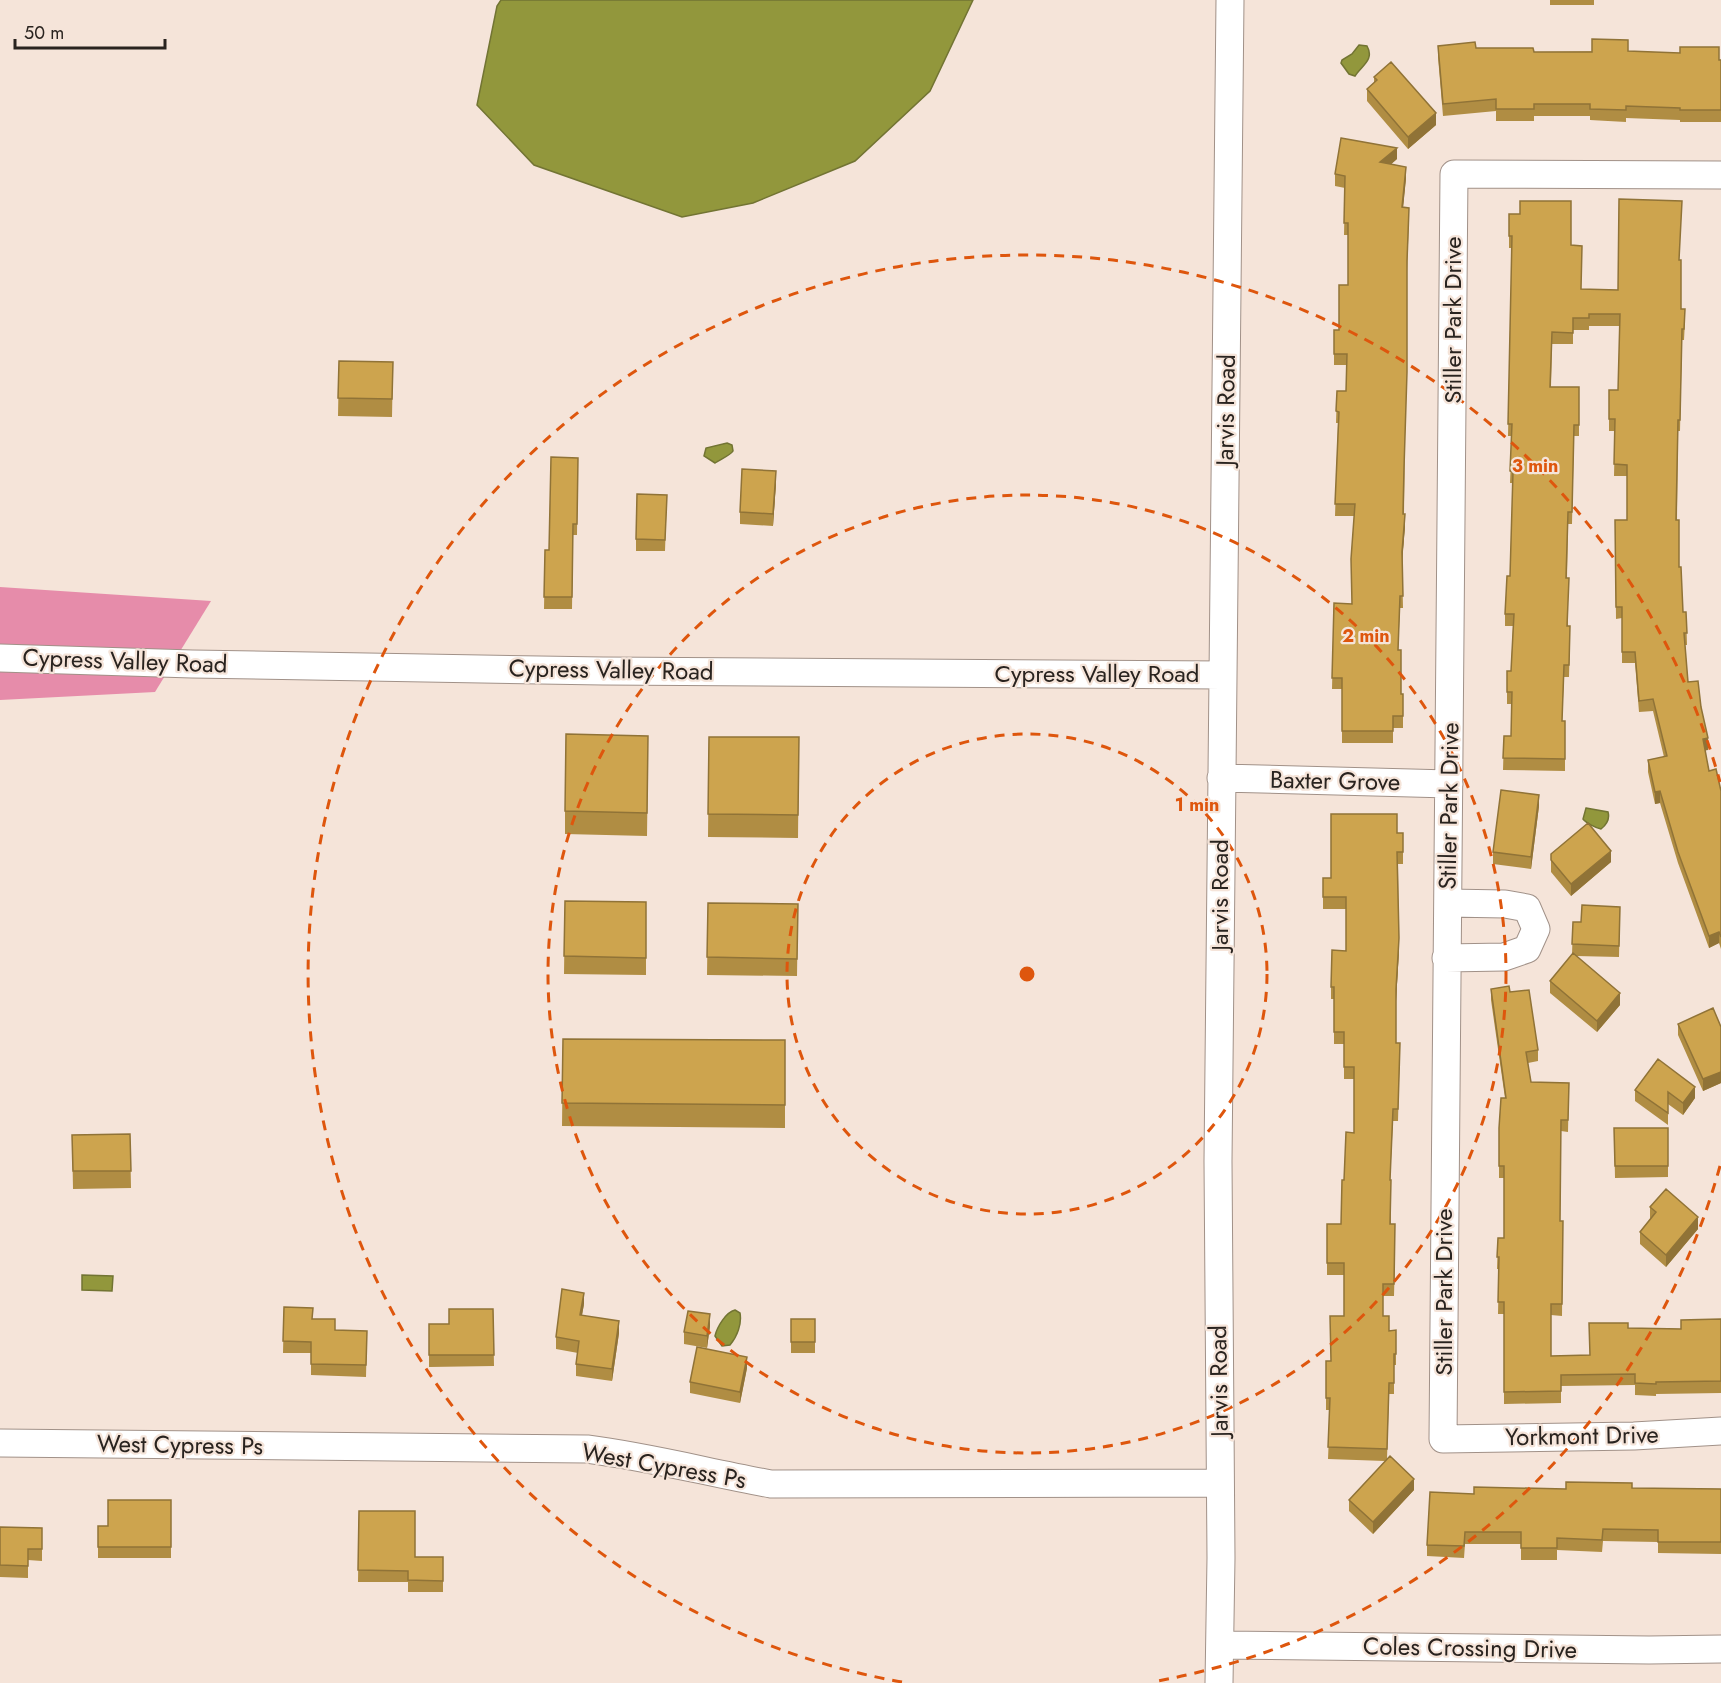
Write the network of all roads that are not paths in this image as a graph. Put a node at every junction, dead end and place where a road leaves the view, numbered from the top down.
1 (1230, 0) edge
2 (1721, 175) edge
3 (0, 658) edge
4 (1223, 675) junction
5 (1221, 778) junction
6 (1449, 784) junction
7 (1448, 903) junction
8 (1446, 957) junction
9 (1721, 1431) edge
10 (1443, 1439) joint
11 (0, 1443) edge
12 (1220, 1483) junction
13 (1220, 1645) junction
14 (1721, 1649) edge
15 (1219, 1683) edge

1 - 4 street, Jarvis Road
2 - 6 street, Stiller Park Drive
3 - 4 street, Cypress Valley Road
4 - 5 street, Jarvis Road
5 - 6 street, Baxter Grove
5 - 12 street, Jarvis Road
6 - 7 street, Stiller Park Drive
7 - 8 street, Stiller Park Drive
7 - 8 street
8 - 10 street, Stiller Park Drive
9 - 10 street, Yorkmont Drive
11 - 12 street, West Cypress Ps
12 - 13 street, Jarvis Road
13 - 14 street, Coles Crossing Drive
13 - 15 street, Jarvis Road

